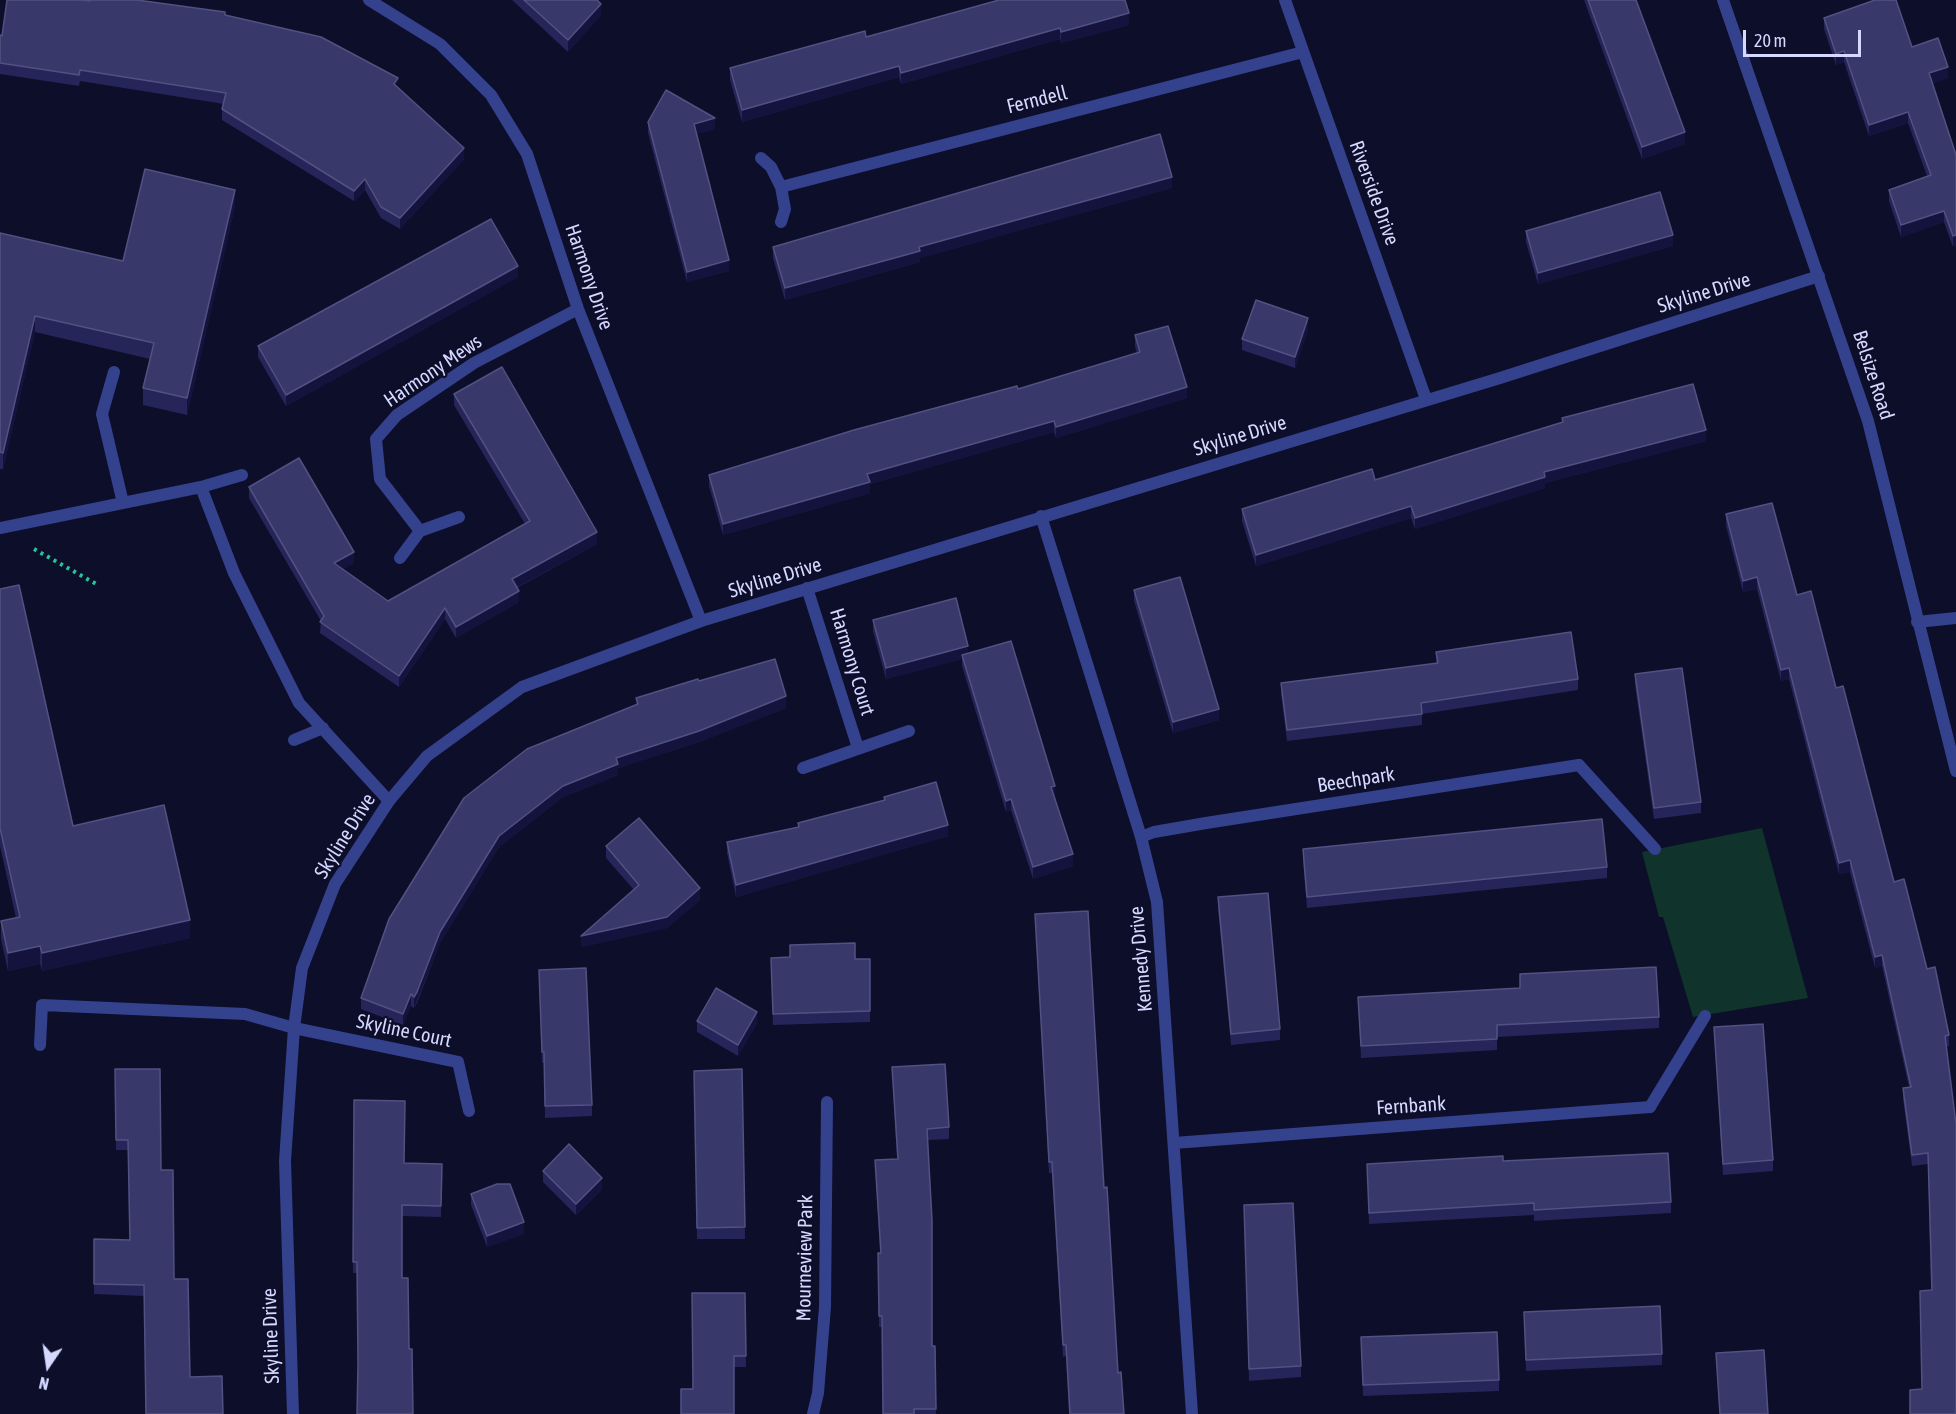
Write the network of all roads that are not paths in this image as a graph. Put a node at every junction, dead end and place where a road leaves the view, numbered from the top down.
1 (369, 0) edge
2 (1285, 0) edge
3 (1723, 0) edge
4 (1303, 52) junction
5 (761, 158) dead end
6 (781, 187) junction
7 (782, 222) dead end
8 (1819, 276) junction
9 (578, 309) junction
10 (114, 372) dead end
11 (1426, 399) junction
12 (242, 475) dead end
13 (201, 487) junction
14 (123, 502) junction
15 (1041, 516) junction
16 (459, 517) dead end
17 (0, 528) edge
18 (420, 531) junction
19 (400, 558) dead end
20 (807, 588) junction
21 (1956, 618) edge
22 (701, 621) junction
23 (1917, 622) junction
24 (323, 728) junction
25 (909, 731) dead end
26 (294, 740) dead end
27 (858, 748) junction
28 (804, 768) dead end
29 (1956, 771) edge
30 (389, 801) junction
31 (1141, 837) junction
32 (1656, 849) dead end
33 (1705, 1016) dead end
34 (294, 1028) junction
35 (40, 1045) dead end
36 (827, 1102) dead end
37 (469, 1111) dead end
38 (1174, 1143) junction
39 (293, 1414) edge
40 (813, 1414) edge
41 (1192, 1414) edge

1 - 9 street, Harmony Drive
2 - 4 street, Riverside Drive
3 - 8 street, Belsize Road
4 - 6 street, Ferndell
4 - 11 street, Riverside Drive
5 - 6 street
6 - 7 street
8 - 11 street, Skyline Drive
8 - 23 street, Belsize Road
9 - 18 street, Harmony Mews
9 - 22 street, Harmony Drive
10 - 14 street
11 - 15 street, Skyline Drive
12 - 13 street
13 - 14 street
13 - 24 street
14 - 17 street
15 - 20 street, Skyline Drive
15 - 31 street, Kennedy Drive
16 - 18 street
18 - 19 street
20 - 22 street, Skyline Drive
20 - 27 street, Harmony Court
21 - 23 street
22 - 30 street, Skyline Drive
23 - 29 street, Belsize Road
24 - 26 street
24 - 30 street
25 - 27 street, Harmony Court
27 - 28 street, Harmony Court
30 - 34 street, Skyline Drive
31 - 32 street, Beechpark
31 - 38 street, Kennedy Drive
33 - 38 street, Fernbank
34 - 35 street
34 - 37 street, Skyline Court
34 - 39 street, Skyline Drive
36 - 40 street, Mourneview Park
38 - 41 street, Kennedy Drive

